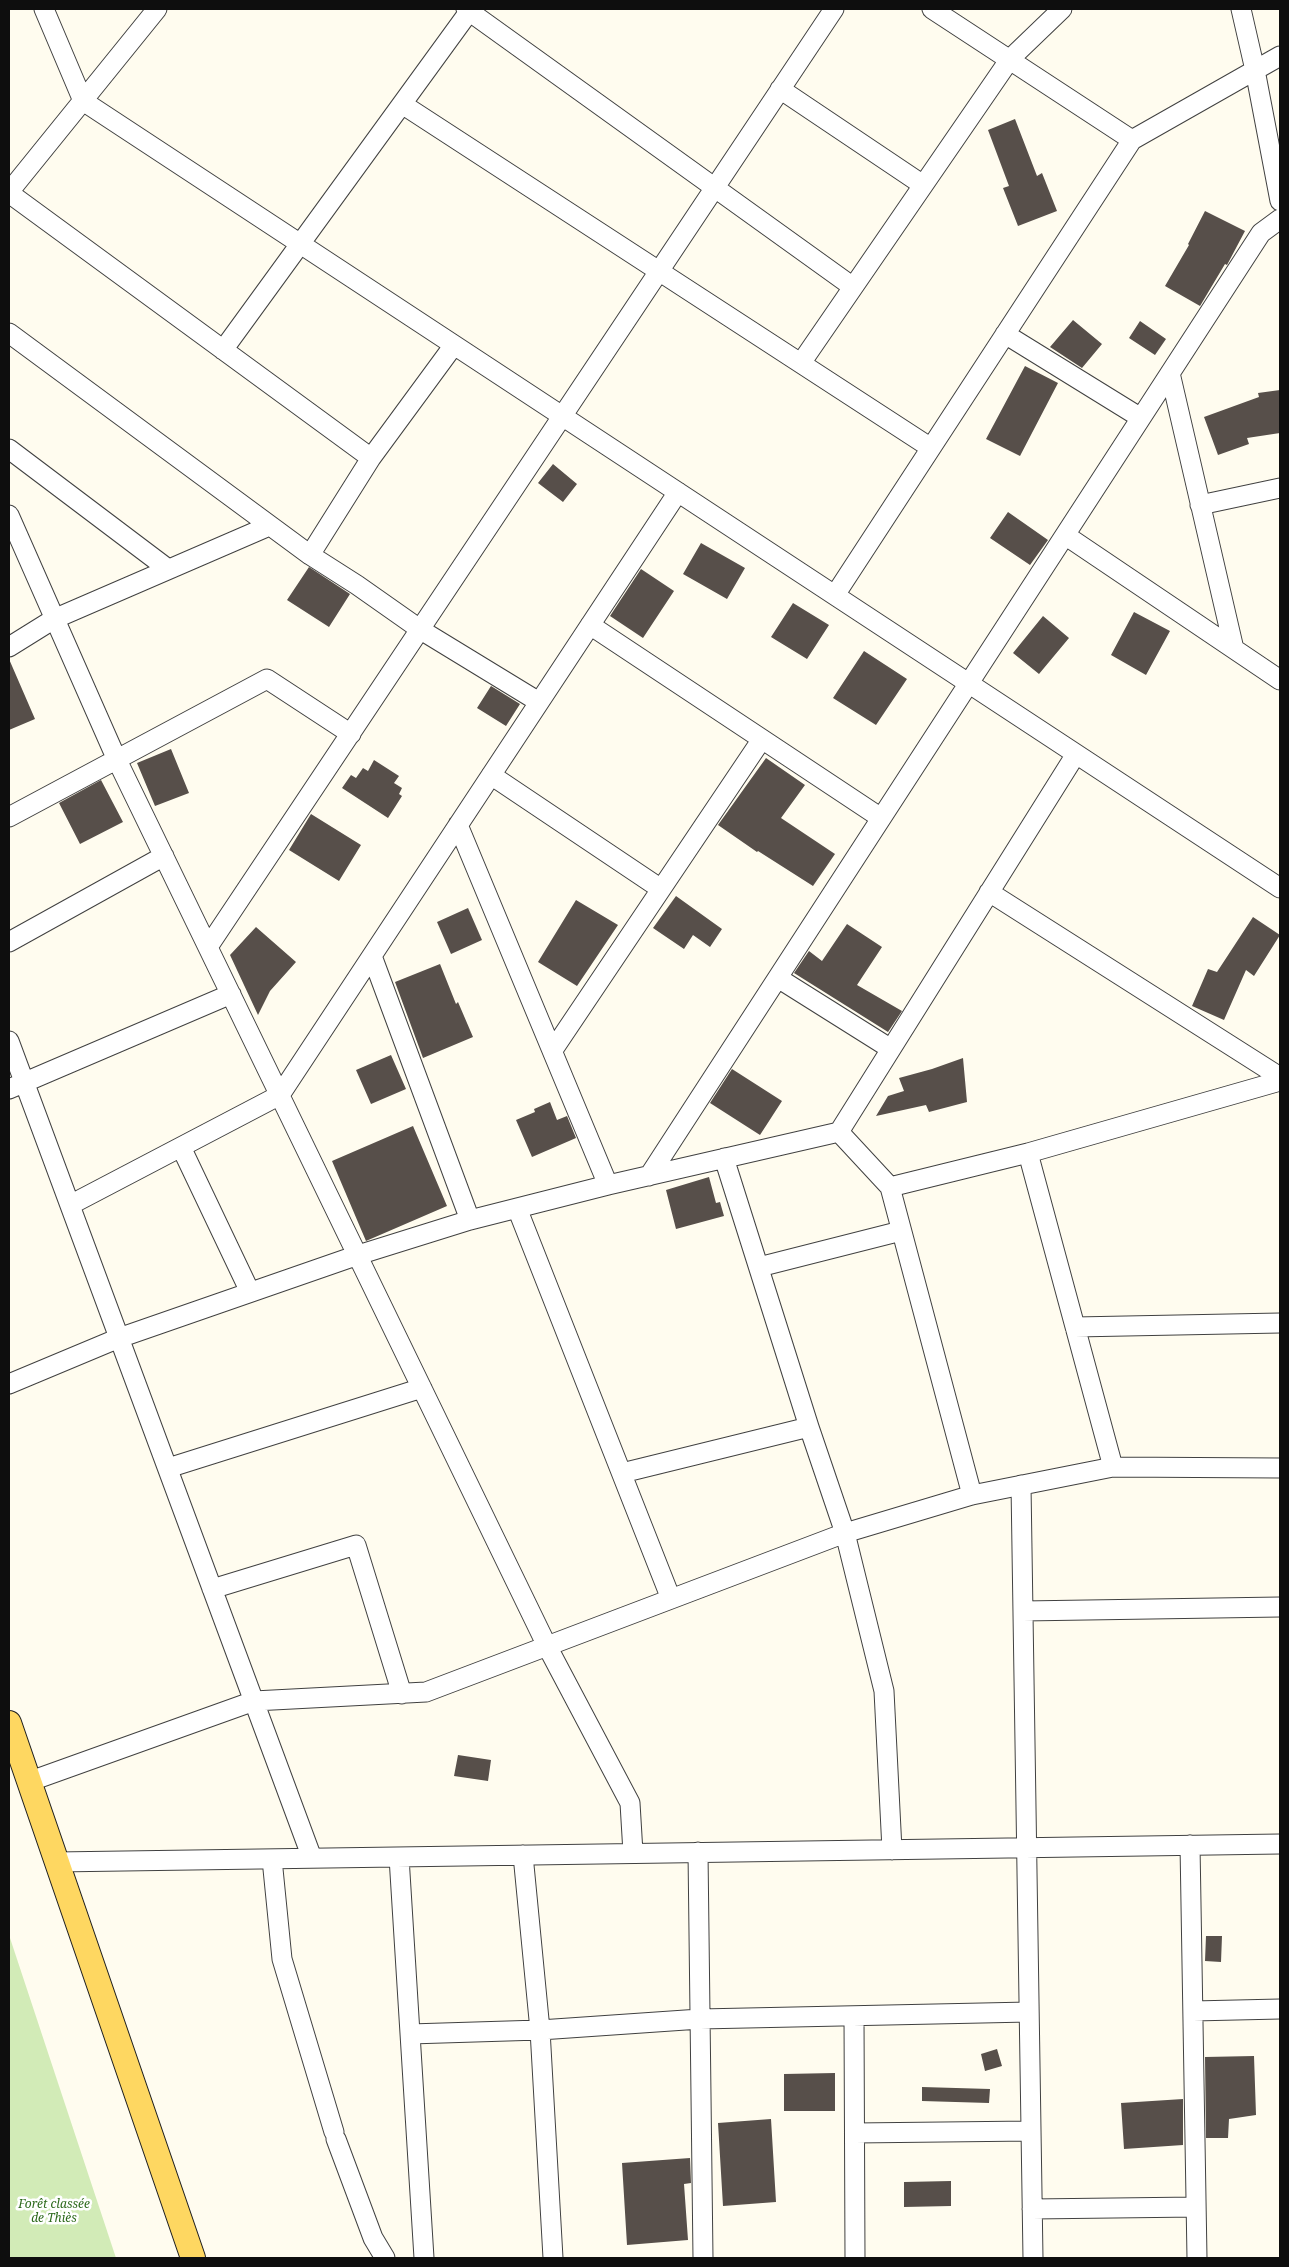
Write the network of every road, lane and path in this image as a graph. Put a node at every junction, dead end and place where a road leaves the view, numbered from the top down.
1 (44, 9) edge
2 (157, 9) edge
3 (834, 9) edge
4 (932, 9) edge
5 (1062, 9) edge
6 (1241, 9) edge
7 (469, 10) edge
8 (1280, 56) edge
9 (1010, 59) junction
10 (1255, 70) junction
11 (780, 89) junction
12 (83, 101) junction
13 (402, 104) junction
14 (1132, 140) junction
15 (923, 185) junction
16 (715, 188) junction
17 (9, 193) edge
18 (1280, 201) edge
19 (1280, 219) edge
20 (300, 244) junction
21 (659, 271) junction
22 (853, 287) junction
23 (9, 333) edge
24 (1005, 334) junction
25 (454, 344) junction
26 (223, 350) junction
27 (801, 364) junction
28 (1170, 373) junction
29 (563, 416) junction
30 (1141, 418) junction
31 (931, 448) junction
32 (9, 449) edge
33 (371, 458) junction
34 (1280, 488) edge
35 (678, 492) junction
36 (1200, 505) junction
37 (9, 515) edge
38 (270, 526) junction
39 (1065, 535) junction
40 (310, 555) junction
41 (168, 570) junction
42 (835, 595) junction
43 (54, 619) junction
44 (590, 625) junction
45 (421, 630) junction
46 (9, 647) edge
47 (1234, 649) junction
48 (1280, 680) edge
49 (969, 683) junction
50 (539, 702) junction
51 (351, 734) junction
52 (762, 739) junction
53 (1076, 754) junction
54 (117, 760) junction
55 (492, 774) junction
56 (9, 817) edge
57 (881, 818) junction
58 (458, 825) junction
59 (164, 856) junction
60 (1280, 888) edge
61 (661, 889) junction
62 (989, 892) junction
63 (9, 942) edge
64 (208, 947) junction
65 (372, 956) junction
66 (778, 978) junction
67 (231, 994) junction
68 (9, 1041) edge
69 (891, 1049) junction
70 (553, 1050) junction
71 (1280, 1078) edge
72 (1280, 1081) edge
73 (16, 1086) edge
74 (280, 1095) junction
75 (839, 1132) junction
76 (181, 1147) junction
77 (1028, 1153) junction
78 (724, 1158) junction
79 (649, 1176) junction
80 (608, 1185) junction
81 (890, 1187) junction
82 (70, 1205) junction
83 (517, 1208) junction
84 (470, 1220) junction
85 (901, 1230) junction
86 (358, 1255) junction
87 (759, 1267) junction
88 (250, 1292) junction
89 (1280, 1323) edge
90 (1075, 1327) junction
91 (119, 1338) junction
92 (9, 1384) edge
93 (422, 1388) junction
94 (809, 1426) junction
95 (1113, 1467) junction
96 (168, 1468) junction
97 (1280, 1468) edge
98 (622, 1473) junction
99 (1021, 1485) junction
100 (972, 1495) junction
101 (845, 1533) junction
102 (212, 1589) junction
103 (671, 1599) junction
104 (1280, 1607) edge
105 (1023, 1611) junction
106 (547, 1646) junction
107 (402, 1694) junction
108 (254, 1702) junction
109 (9, 1724) edge
110 (28, 1782) junction
111 (1280, 1844) edge
112 (1190, 1845) junction
113 (1027, 1848) junction
114 (892, 1850) junction
115 (698, 1852) junction
116 (633, 1853) junction
117 (523, 1855) junction
118 (399, 1857) junction
119 (312, 1858) junction
120 (272, 1859) junction
121 (56, 1862) junction
122 (1280, 2009) edge
123 (1193, 2011) junction
124 (1029, 2012) junction
125 (854, 2016) junction
126 (700, 2019) junction
127 (540, 2030) junction
128 (410, 2034) junction
129 (1031, 2131) junction
130 (855, 2134) junction
131 (1196, 2207) junction
132 (1032, 2209) junction
133 (193, 2258) edge
134 (386, 2258) edge
135 (424, 2258) edge
136 (553, 2258) edge
137 (703, 2258) edge
138 (855, 2258) edge
139 (1033, 2258) edge
140 (1197, 2258) edge

1 - 12 street
2 - 12 street
3 - 11 street
4 - 9 street
5 - 9 street
6 - 10 street
7 - 13 street
7 - 16 street
8 - 10 street
9 - 14 street
9 - 15 street
10 - 14 street
10 - 18 street
11 - 15 street
11 - 16 street
12 - 17 street
12 - 20 street
13 - 20 street
13 - 21 street
14 - 24 street
15 - 22 street
16 - 21 street
16 - 22 street
17 - 26 street
19 - 28 street
20 - 25 street
20 - 26 street
21 - 27 street
21 - 29 street
22 - 27 street
23 - 38 street
24 - 30 street
24 - 31 street
25 - 29 street
25 - 33 street
26 - 33 street
27 - 31 street
28 - 30 street
28 - 36 street
29 - 35 street
29 - 45 street
30 - 39 street
31 - 42 street
32 - 41 street
33 - 40 street
34 - 36 street
35 - 42 street
35 - 44 street
36 - 47 street
37 - 43 street
38 - 40 street
38 - 41 street
39 - 47 street
39 - 49 street
40 - 45 street
41 - 43 street
42 - 49 street
43 - 46 street
43 - 54 street
44 - 50 street
44 - 52 street
45 - 50 street
45 - 51 street
47 - 48 street
49 - 53 street
49 - 57 street
50 - 55 street
51 - 54 street
51 - 64 street
52 - 57 street
52 - 61 street
53 - 60 street
53 - 62 street
54 - 56 street
54 - 59 street
55 - 58 street
55 - 61 street
57 - 66 street
58 - 65 street
58 - 70 street
59 - 63 street
59 - 64 street
61 - 70 street
62 - 69 street
62 - 71 street
64 - 67 street
65 - 74 street
65 - 84 street
66 - 69 street
66 - 79 street
67 - 73 street
67 - 74 street
68 - 73 street
69 - 75 street
70 - 80 street
72 - 77 street
73 - 82 street
74 - 76 street
74 - 86 street
75 - 78 street
75 - 81 street
76 - 82 street
76 - 88 street
77 - 81 street
77 - 90 street
78 - 79 street
78 - 87 street
79 - 80 street
80 - 83 street
81 - 85 street
82 - 91 street
83 - 84 street
83 - 98 street
84 - 86 street
85 - 87 street
85 - 100 street
86 - 88 street
86 - 93 street
87 - 94 street
88 - 91 street
89 - 90 street
90 - 95 street
91 - 92 street
91 - 96 street
93 - 96 street
93 - 106 street
94 - 98 street
94 - 101 street
95 - 97 street
95 - 99 street
96 - 102 street
98 - 103 street
99 - 100 street
99 - 105 street
100 - 101 street
101 - 103 street
101 - 114 street
102 - 107 street
102 - 108 street
103 - 106 street
104 - 105 street
105 - 113 street
106 - 107 street
106 - 116 street
107 - 108 street
108 - 110 street
108 - 119 street
109 - 110 main road
110 - 121 main road
111 - 112 street
112 - 113 street
112 - 123 street
113 - 114 street
113 - 124 street
114 - 115 street
115 - 116 street
115 - 126 street
116 - 117 street
117 - 118 street
117 - 127 street
118 - 119 street
118 - 128 street
119 - 120 street
120 - 121 street
120 - 134 street
121 - 133 main road
122 - 123 street
123 - 131 street
124 - 125 street
124 - 129 street
125 - 126 street
125 - 130 street
126 - 127 street
126 - 137 street
127 - 128 street
127 - 136 street
128 - 135 street
129 - 130 street
129 - 132 street
130 - 138 street
131 - 132 street
131 - 140 street
132 - 139 street

